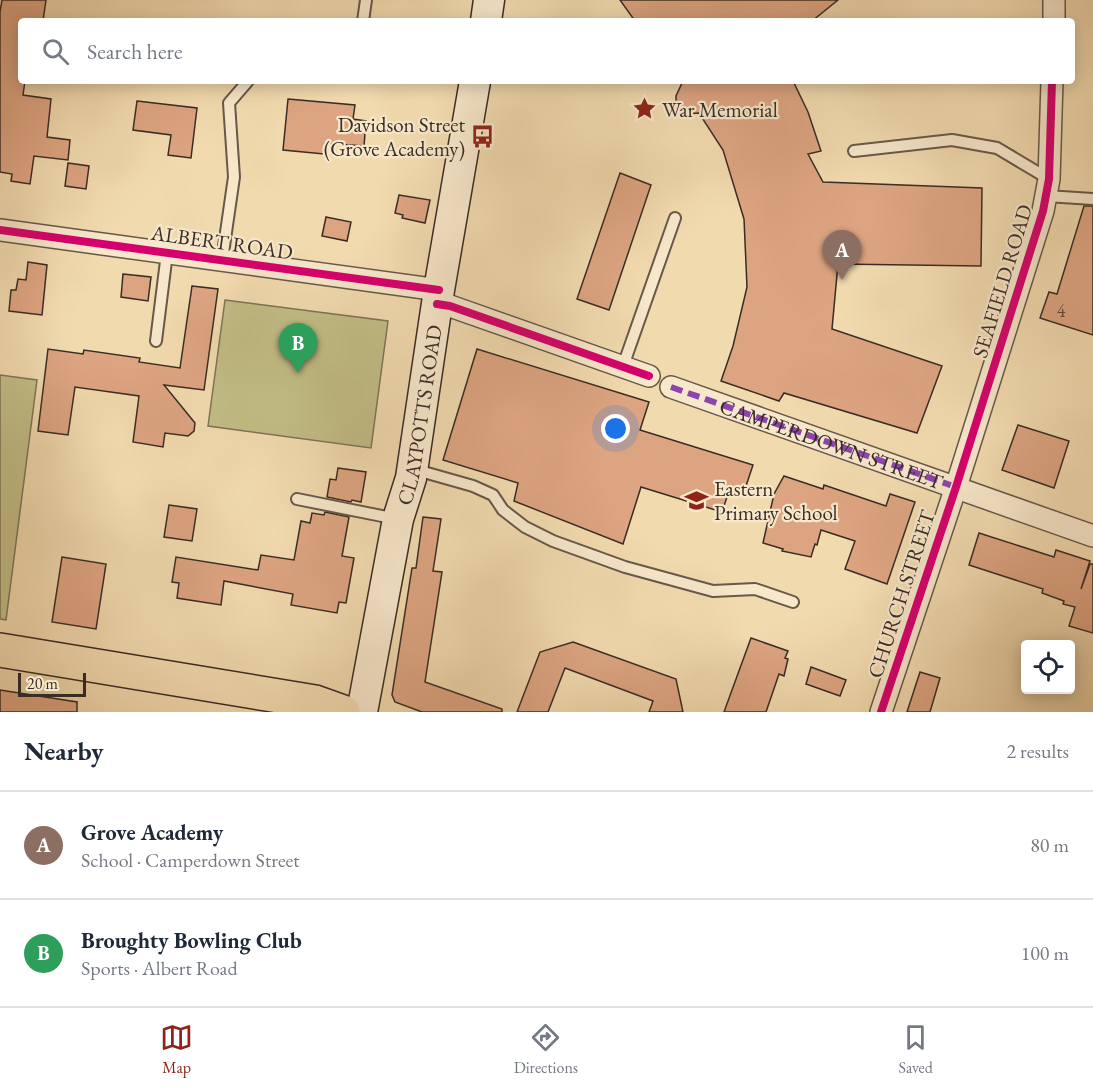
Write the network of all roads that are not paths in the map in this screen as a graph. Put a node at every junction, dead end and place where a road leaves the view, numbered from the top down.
1 (366, 0) edge
2 (489, 0) edge
3 (1054, 0) edge
4 (363, 18) edge
5 (486, 18) edge
6 (1054, 18) edge
7 (245, 84) edge
8 (474, 84) edge
9 (1052, 84) edge
10 (854, 151) dead end
11 (1048, 188) junction
12 (1093, 199) edge
13 (675, 218) dead end
14 (0, 230) edge
15 (166, 253) junction
16 (222, 260) junction
17 (438, 297) junction
18 (156, 341) dead end
19 (623, 366) junction
20 (650, 376) dead end
21 (671, 387) dead end
22 (413, 469) junction
23 (956, 487) junction
24 (297, 500) dead end
25 (398, 519) junction
26 (1093, 536) edge
27 (793, 602) dead end
28 (0, 650) edge
29 (343, 712) edge
30 (362, 712) edge
31 (881, 712) edge

1 - 4 lane
2 - 5 main road
3 - 6 street
7 - 16 lane
8 - 17 main road, CLAYPOTTS ROAD
9 - 11 street, SEAFIELD ROAD
10 - 11 lane
11 - 12 lane
11 - 23 street, SEAFIELD ROAD
13 - 19 lane
14 - 15 street, ALBERT ROAD
15 - 16 street, ALBERT ROAD
15 - 18 lane
16 - 17 street, ALBERT ROAD
17 - 19 street
17 - 22 main road, CLAYPOTTS ROAD
19 - 20 street
21 - 23 street, CAMPERDOWN STREET
22 - 25 main road, CLAYPOTTS ROAD
22 - 27 lane
23 - 26 street, CAMPERDOWN STREET
23 - 31 street, CHURCH STREET
24 - 25 lane
25 - 30 main road, CLAYPOTTS ROAD
28 - 29 main road

